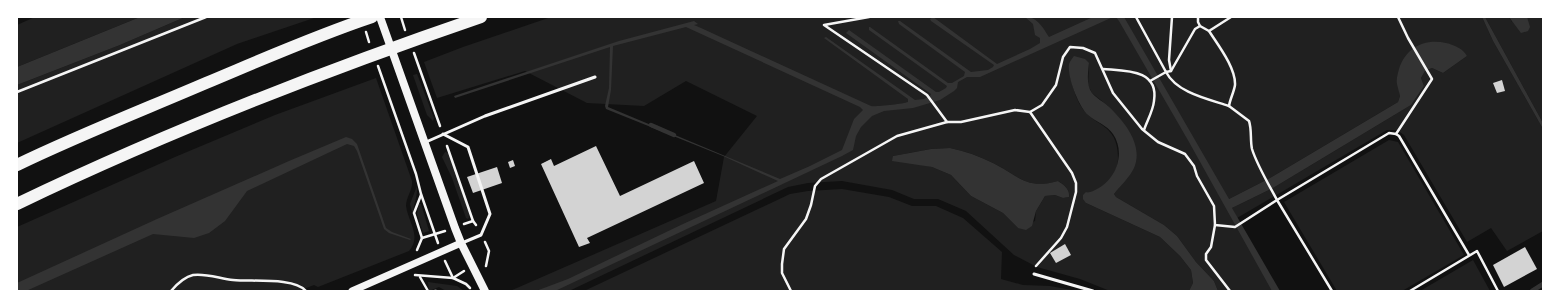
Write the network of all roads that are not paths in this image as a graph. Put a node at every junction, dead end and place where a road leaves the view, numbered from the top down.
1 (372, 17) edge
2 (380, 17) edge
3 (481, 17) edge
4 (595, 77) dead end
5 (443, 134) junction
6 (426, 142) junction
7 (17, 165) edge
8 (17, 204) edge
9 (461, 243) junction
10 (1034, 274) dead end
11 (352, 291) edge
12 (485, 291) edge
13 (1093, 291) edge

1 - 7 highway
2 - 6 main road
3 - 8 highway
4 - 5 lane
5 - 6 lane
5 - 9 lane
6 - 9 main road
9 - 11 street
9 - 12 main road
10 - 13 lane

